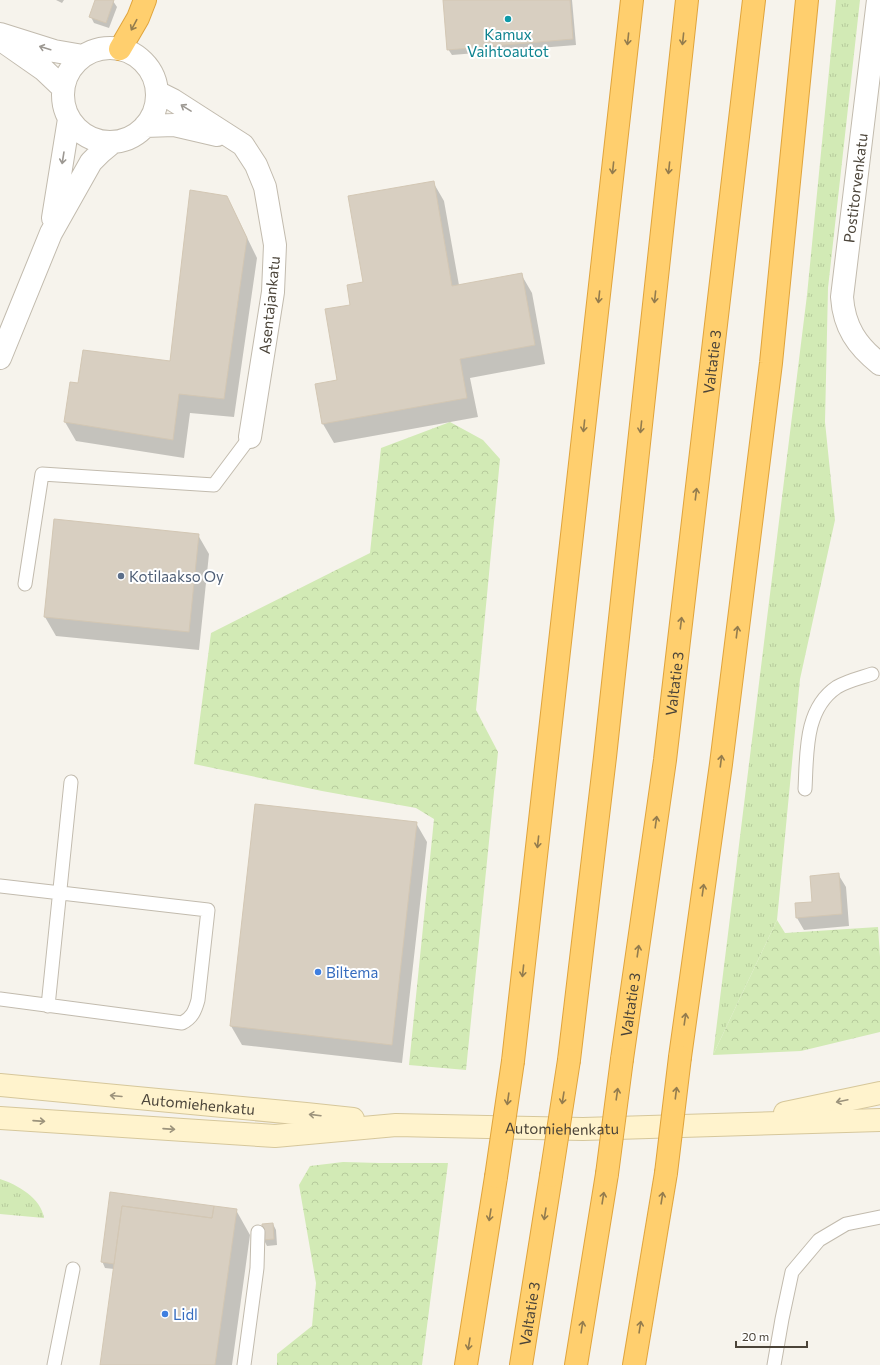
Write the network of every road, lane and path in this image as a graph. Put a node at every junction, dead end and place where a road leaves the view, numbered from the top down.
1 (145, 0) edge
2 (632, 0) edge
3 (687, 0) edge
4 (754, 0) edge
5 (807, 0) edge
6 (878, 13) edge
7 (0, 34) edge
8 (0, 38) edge
9 (120, 49) junction
10 (83, 56) junction
11 (63, 88) junction
12 (157, 92) junction
13 (70, 120) junction
14 (145, 126) junction
15 (230, 138) junction
16 (113, 142) junction
17 (50, 233) junction
18 (0, 358) edge
19 (880, 364) edge
20 (250, 437) joint
21 (25, 584) dead end
22 (872, 674) dead end
23 (71, 782) dead end
24 (805, 789) dead end
25 (0, 886) edge
26 (60, 893) junction
27 (0, 999) edge
28 (48, 1006) junction
29 (0, 1085) edge
30 (880, 1093) edge
31 (0, 1118) edge
32 (880, 1120) edge
33 (729, 1124) junction
34 (396, 1125) junction
35 (880, 1217) edge
36 (258, 1232) dead end
37 (73, 1269) dead end
38 (54, 1365) edge
39 (244, 1365) edge
40 (466, 1365) edge
41 (521, 1365) edge
42 (576, 1365) edge
43 (634, 1365) edge
44 (774, 1365) edge

1 -> 9 highway
2 -> 40 highway, bridge
3 -> 41 highway, Valtatie 3, bridge
42 -> 4 highway, Valtatie 3, bridge
43 -> 5 highway, bridge
6 - 19 street, Postitorvenkatu
10 -> 7 street
8 - 11 street
9 - 10 street
9 - 12 street
10 - 11 street
11 - 13 street
12 - 14 street
15 -> 12 street, Asentajankatu
13 - 16 street
13 -> 17 street
14 - 15 street, Asentajankatu
14 - 16 street
15 - 20 street, Asentajankatu
16 - 17 street
17 - 18 street
20 - 21 lane
22 - 24 lane
23 - 26 lane
25 - 26 lane
26 - 28 lane
26 - 28 lane
27 - 28 lane
34 -> 29 main road, Automiehenkatu
30 -> 33 main road, Automiehenkatu
31 -> 34 main road, Automiehenkatu
32 - 33 main road, Automiehenkatu
33 - 34 main road, Automiehenkatu
35 - 44 lane
36 - 39 lane
37 - 38 lane

